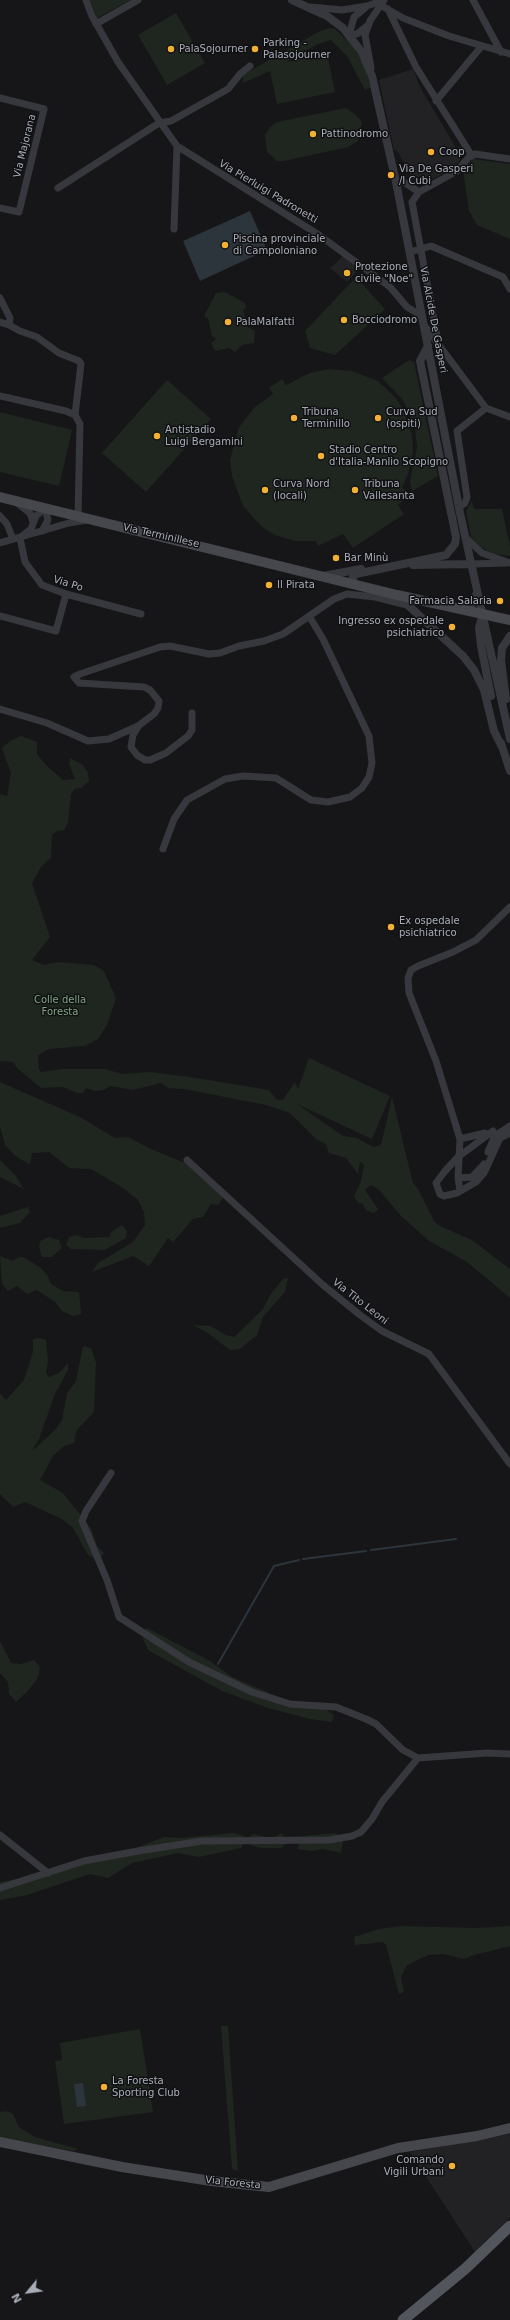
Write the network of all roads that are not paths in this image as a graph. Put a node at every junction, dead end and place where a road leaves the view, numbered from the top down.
1 (86, 0) edge
2 (138, 0) edge
3 (292, 0) edge
4 (473, 0) edge
5 (383, 2) edge
6 (367, 6) junction
7 (309, 7) junction
8 (388, 9) junction
9 (96, 24) junction
10 (367, 26) junction
11 (349, 35) junction
12 (481, 47) junction
13 (501, 52) junction
14 (510, 54) edge
15 (250, 66) dead end
16 (372, 76) junction
17 (0, 98) edge
18 (436, 100) junction
19 (159, 123) junction
20 (177, 146) junction
21 (472, 156) junction
22 (510, 160) edge
23 (396, 182) junction
24 (58, 188) dead end
25 (420, 192) junction
26 (0, 208) edge
27 (174, 229) dead end
28 (420, 248) junction
29 (410, 252) junction
30 (510, 289) edge
31 (0, 298) edge
32 (422, 316) junction
33 (0, 322) edge
34 (9, 324) junction
35 (424, 325) junction
36 (438, 342) junction
37 (428, 346) junction
38 (0, 396) edge
39 (486, 408) junction
40 (75, 415) junction
41 (510, 417) edge
42 (0, 497) edge
43 (12, 500) junction
44 (459, 507) junction
45 (45, 508) junction
46 (0, 516) edge
47 (78, 516) junction
48 (91, 520) junction
49 (33, 522) junction
50 (42, 532) junction
51 (16, 538) junction
52 (466, 538) junction
53 (0, 543) edge
54 (510, 563) edge
55 (471, 564) junction
56 (408, 565) junction
57 (385, 568) junction
58 (321, 576) junction
59 (353, 584) junction
60 (478, 591) junction
61 (66, 594) junction
62 (396, 595) junction
63 (407, 605) junction
64 (465, 610) junction
65 (140, 614) dead end
66 (483, 614) junction
67 (0, 616) edge
68 (309, 616) junction
69 (510, 620) edge
70 (510, 636) edge
71 (0, 709) edge
72 (192, 713) dead end
73 (510, 723) edge
74 (138, 726) junction
75 (510, 739) edge
76 (502, 747) junction
77 (510, 771) edge
78 (163, 849) dead end
79 (510, 907) edge
80 (510, 1126) edge
81 (493, 1131) junction
82 (510, 1132) edge
83 (460, 1139) junction
84 (458, 1157) junction
85 (187, 1160) dead end
86 (458, 1178) junction
87 (460, 1191) junction
88 (510, 1464) edge
89 (111, 1473) dead end
90 (510, 1754) edge
91 (418, 1758) junction
92 (0, 1835) edge
93 (48, 1873) junction
94 (0, 1888) edge
95 (510, 2128) edge
96 (0, 2142) edge
97 (510, 2226) edge
98 (403, 2320) edge

1 - 9 street, Via Pierluigi Padronetti
2 - 9 street
3 - 7 street, Via Alcide De Gasperi
4 - 13 street
5 - 6 street
5 - 8 street
5 - 10 street
6 - 7 street
6 - 11 street
7 - 11 street, Via Alcide De Gasperi
8 - 12 street
8 - 18 street
9 - 19 street, Via Pierluigi Padronetti
10 - 11 street
10 - 16 street
11 - 16 street, Via Alcide De Gasperi
12 - 13 street
12 - 18 street
13 - 14 street
15 - 19 street
16 - 23 street, Via Alcide De Gasperi
17 - 26 street, Via Majorana
18 - 21 street
19 - 20 street, Via Pierluigi Padronetti
19 - 24 street
20 - 27 street
20 - 32 street, Via Pierluigi Padronetti
21 - 22 street
21 - 25 street
23 - 25 street
23 - 29 street, Via Alcide De Gasperi
25 - 28 street
28 - 29 street
28 - 30 street
28 - 36 street
29 - 32 street, Via Alcide De Gasperi
31 - 34 street
32 - 35 street, Via Alcide De Gasperi
33 - 34 street
34 - 40 street
35 - 36 street
35 - 37 street, Via Alcide De Gasperi
36 - 39 street
37 - 44 street, Via Alcide De Gasperi
37 - 56 street
38 - 40 street
39 - 41 street
39 - 44 street
40 - 47 street
42 - 43 main road, Via Terminillese
43 - 45 main road, Via Terminillese
43 - 49 street
44 - 52 street, Via Alcide De Gasperi
45 - 47 main road, Via Terminillese
45 - 49 street
45 - 50 street
46 - 51 street, Via Po
47 - 48 main road, Via Terminillese
48 - 50 street
48 - 58 main road, Via Terminillese
49 - 51 street
50 - 51 street
51 - 53 street
51 - 61 street, Via Po
52 - 54 street
52 - 55 street, Via Alcide De Gasperi
54 - 55 street
55 - 56 street
55 - 60 street, Via Alcide De Gasperi
56 - 57 street
57 - 58 street
57 - 59 street
58 - 59 main road, Via Terminillese
59 - 62 main road, Via Terminillese
60 - 64 street
60 - 66 street, Via Alcide De Gasperi
61 - 65 street, Via Po
61 - 67 street
62 - 63 street
62 - 64 main road, Via Terminillese
63 - 68 street
63 - 76 street
64 - 66 main road, Via Terminillese
66 - 69 main road
66 - 75 street, Via Alcide De Gasperi
66 - 76 street
68 - 74 street
68 - 78 street
70 - 73 street
71 - 74 street
72 - 74 street
76 - 77 street
79 - 83 street
80 - 81 street
80 - 86 street
81 - 83 street
81 - 84 street
82 - 87 street
83 - 84 street
84 - 86 street
84 - 87 street
85 - 88 street, Via Tito Leoni
86 - 87 street
89 - 91 street
90 - 91 street
91 - 93 street
92 - 93 street
93 - 94 street
95 - 96 main road, Via Foresta
97 - 98 main road

